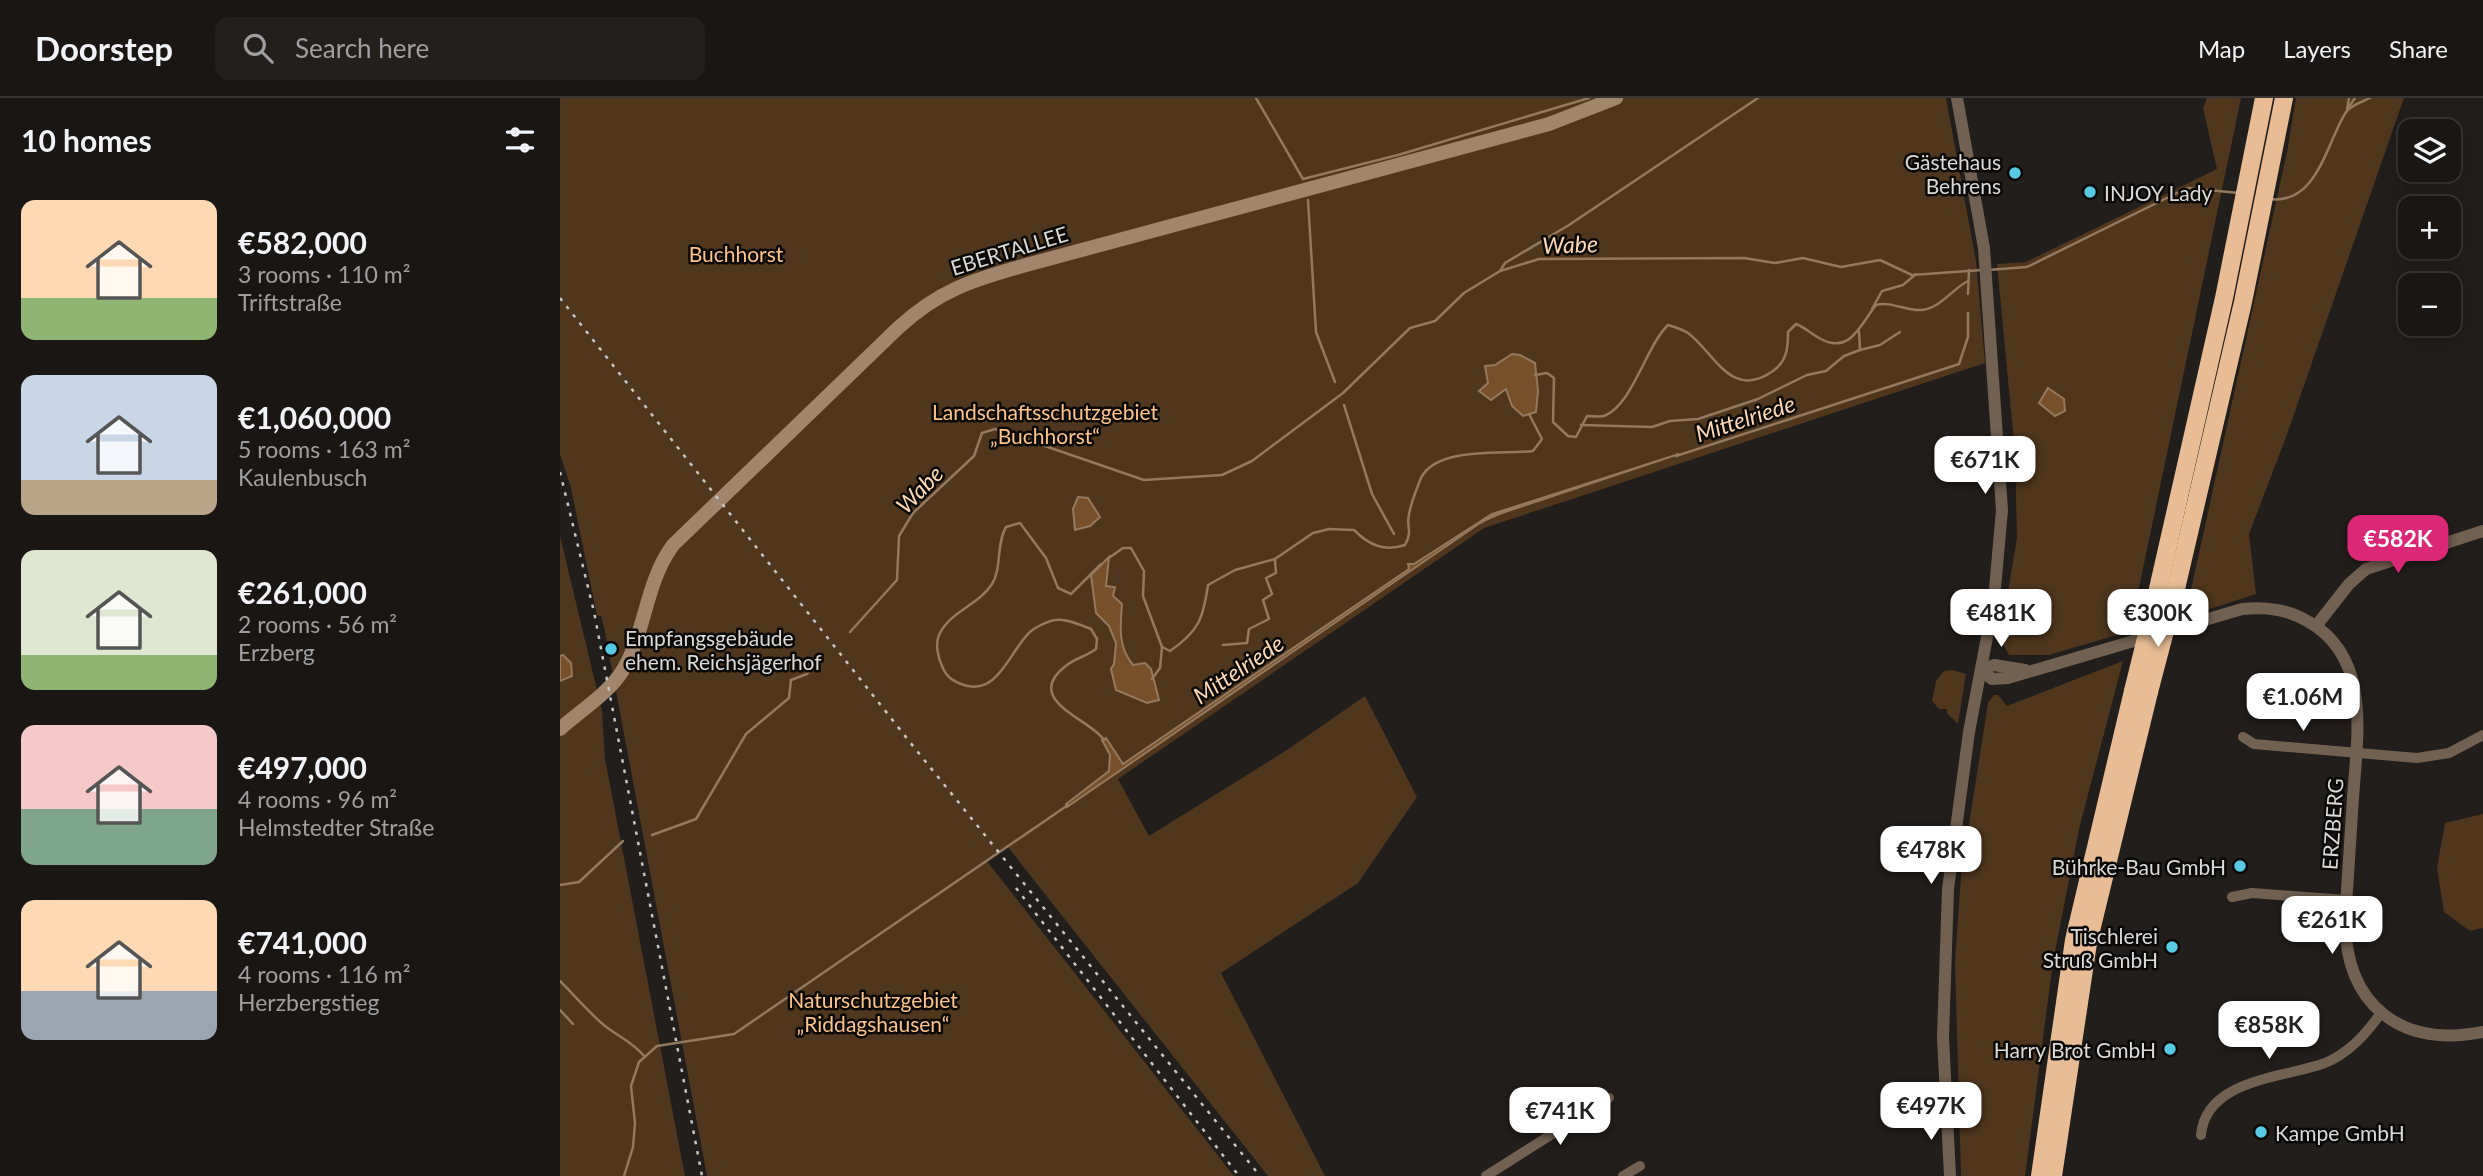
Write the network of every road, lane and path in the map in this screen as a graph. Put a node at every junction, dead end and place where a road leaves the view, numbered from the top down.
1 (1616, 98) edge
2 (1957, 98) edge
3 (2264, 98) edge
4 (2284, 98) edge
5 (2483, 531) edge
6 (2316, 626) junction
7 (1981, 670) junction
8 (2141, 691) junction
9 (560, 729) edge
10 (2483, 735) edge
11 (2243, 737) dead end
12 (2356, 753) junction
13 (2232, 897) dead end
14 (2347, 900) junction
15 (2381, 1013) junction
16 (2483, 1032) edge
17 (1609, 1098) dead end
18 (2202, 1135) dead end
19 (1640, 1166) dead end
20 (1493, 1174) edge
21 (1623, 1176) edge
22 (1950, 1176) edge
23 (2040, 1176) edge
24 (2053, 1176) edge

1 - 9 main road, EBERTALLEE
2 - 7 street
3 - 8 highway, bridge
4 - 8 highway, bridge
5 - 6 street
6 - 7 street, ERZBERG
6 - 12 street, ERZBERG
7 - 22 street
8 - 23 highway
8 - 24 highway
10 - 12 street
11 - 12 street
12 - 14 street, ERZBERG
13 - 14 street
14 - 15 street, ERZBERG
15 - 16 street, ERZBERG
15 - 18 street
17 - 20 street
19 - 21 street

